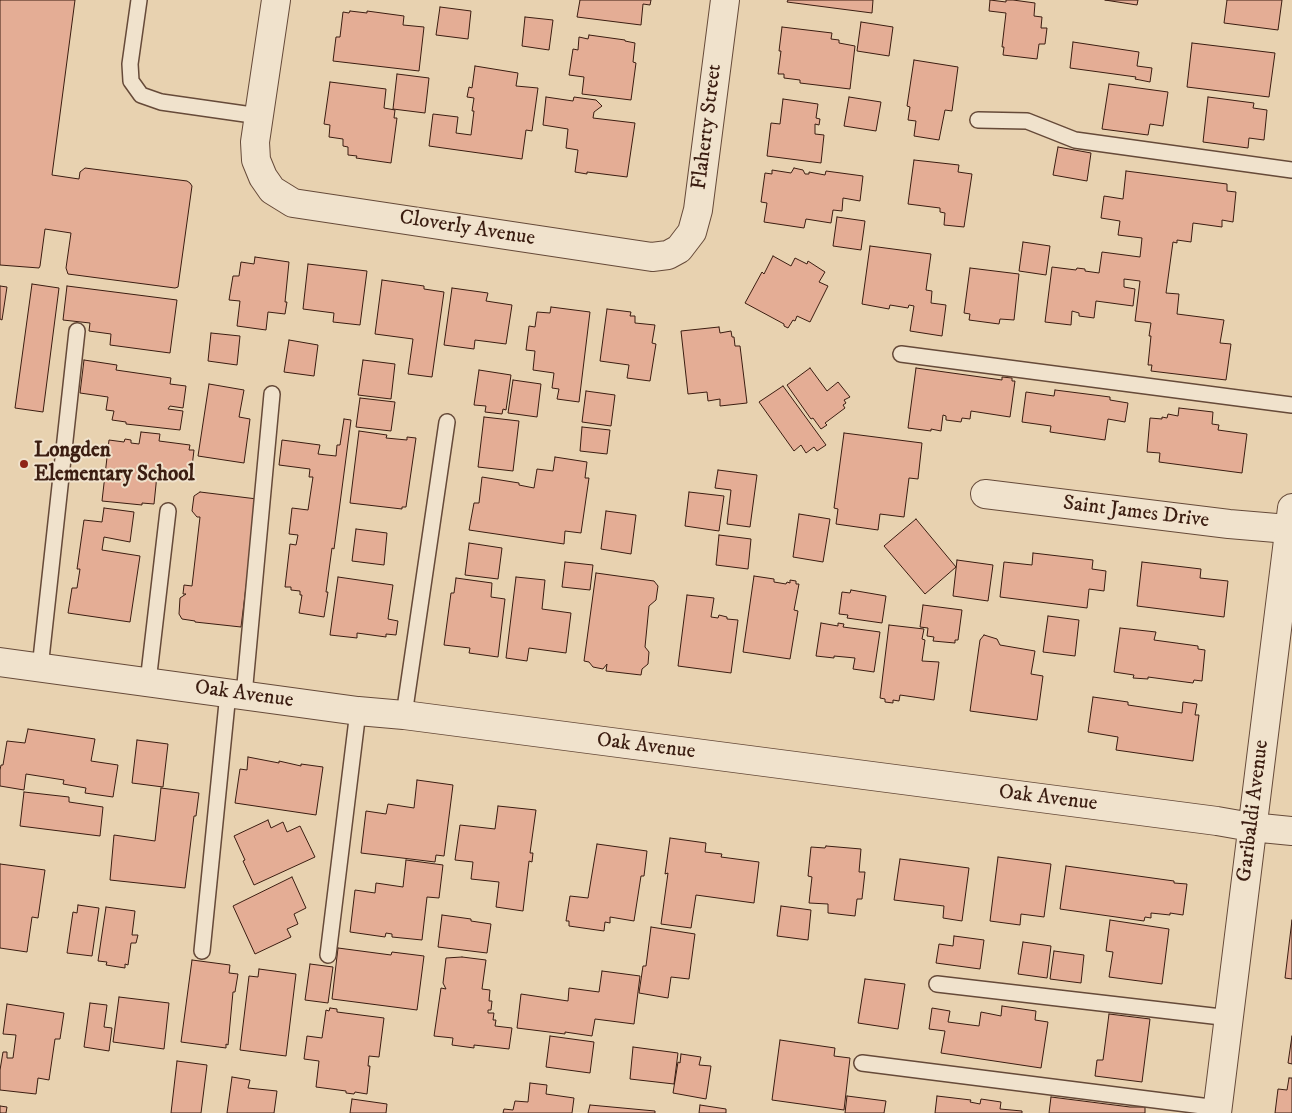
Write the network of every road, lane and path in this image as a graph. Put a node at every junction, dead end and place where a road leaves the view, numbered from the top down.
1 (139, 0) edge
2 (276, 0) edge
3 (725, 0) edge
4 (258, 116) junction
5 (978, 120) dead end
6 (1292, 170) edge
7 (679, 249) joint
8 (77, 332) dead end
9 (901, 354) dead end
10 (272, 394) dead end
11 (1292, 405) edge
12 (447, 422) dead end
13 (985, 494) dead end
14 (168, 511) dead end
15 (1290, 519) edge
16 (0, 662) edge
17 (40, 668) junction
18 (148, 682) junction
19 (236, 694) junction
20 (358, 711) junction
21 (404, 715) junction
22 (1252, 827) junction
23 (1292, 831) edge
24 (202, 950) dead end
25 (328, 956) dead end
26 (937, 984) dead end
27 (1230, 1018) junction
28 (862, 1063) dead end
29 (1217, 1111) edge

1 - 4 lane
2 - 4 street
3 - 7 street, Flaherty Street
4 - 7 street, Cloverly Avenue
5 - 6 lane
8 - 17 lane
9 - 11 lane
10 - 19 lane
12 - 21 lane
13 - 15 street, Saint James Drive
14 - 18 lane
15 - 22 street, Garibaldi Avenue
16 - 17 street, Oak Avenue
17 - 18 street, Oak Avenue
18 - 19 street, Oak Avenue
19 - 20 street, Oak Avenue
19 - 24 lane
20 - 21 street, Oak Avenue
20 - 25 lane
21 - 22 street, Oak Avenue
22 - 23 street, Oak Avenue
22 - 27 street, Garibaldi Avenue
26 - 27 lane
27 - 29 street, Garibaldi Avenue
28 - 29 lane

